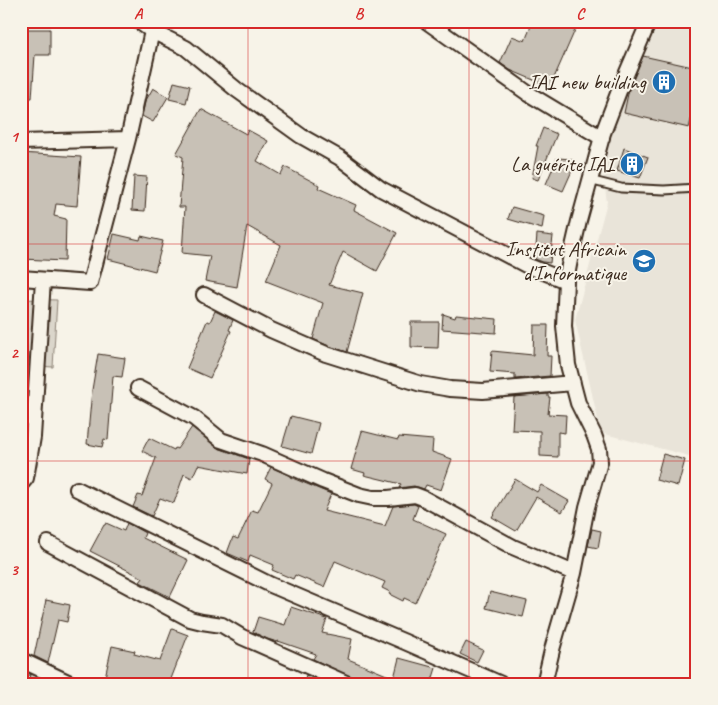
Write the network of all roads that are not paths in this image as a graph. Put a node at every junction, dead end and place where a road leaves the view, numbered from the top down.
1 (138, 21) edge
2 (426, 21) edge
3 (649, 21) edge
4 (152, 31) junction
5 (602, 138) junction
6 (128, 140) junction
7 (21, 142) edge
8 (589, 180) junction
9 (697, 188) edge
10 (21, 278) edge
11 (43, 280) junction
12 (566, 281) junction
13 (204, 295) dead end
14 (573, 383) junction
15 (138, 388) dead end
16 (21, 484) edge
17 (77, 489) dead end
18 (48, 544) dead end
19 (574, 573) junction
20 (21, 660) edge
21 (72, 684) edge
22 (348, 684) edge
23 (501, 684) edge
24 (544, 684) edge

1 - 4 street
2 - 5 street
3 - 5 street
4 - 6 street
4 - 12 street
5 - 8 street
6 - 7 street
6 - 11 street
8 - 9 lane
8 - 12 street
10 - 11 street
11 - 16 street
12 - 14 street
13 - 14 street
14 - 19 street
15 - 19 street
17 - 23 street
18 - 22 street
19 - 24 street
20 - 21 street

